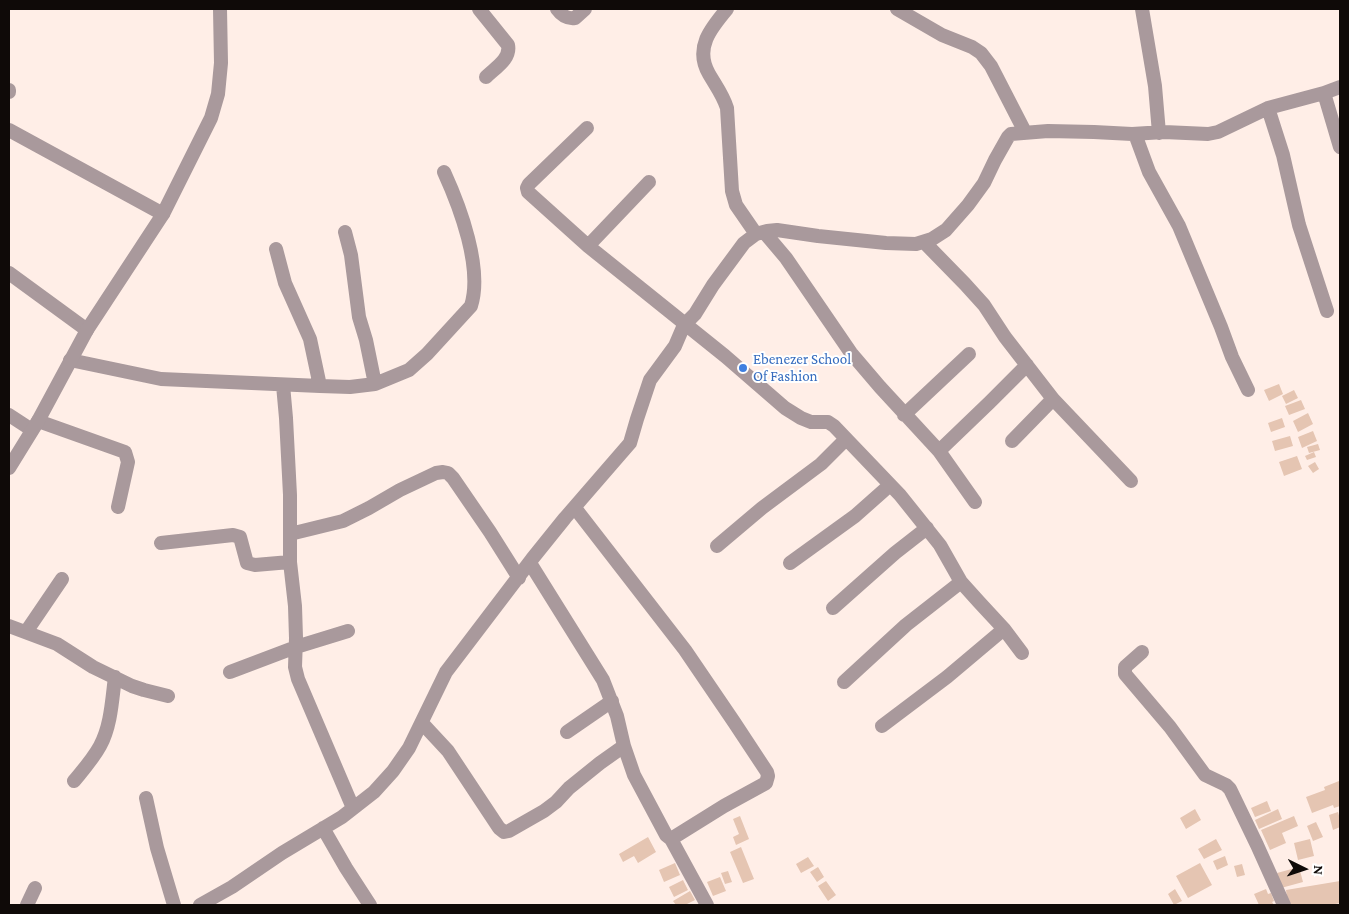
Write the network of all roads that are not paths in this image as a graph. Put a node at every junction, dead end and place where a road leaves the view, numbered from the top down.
1 (220, 9) edge
2 (479, 9) edge
3 (557, 9) edge
4 (585, 9) edge
5 (728, 9) edge
6 (897, 9) edge
7 (1142, 9) edge
8 (486, 77) dead end
9 (1340, 87) edge
10 (1324, 93) junction
11 (1268, 108) junction
12 (588, 128) dead end
13 (9, 130) edge
14 (1025, 132) junction
15 (1159, 133) junction
16 (1135, 134) junction
17 (1340, 147) edge
18 (444, 172) dead end
19 (649, 182) dead end
20 (163, 214) junction
21 (345, 232) dead end
22 (760, 233) junction
23 (924, 242) junction
24 (588, 246) junction
25 (276, 249) dead end
26 (9, 273) edge
27 (1327, 311) dead end
28 (684, 325) junction
29 (86, 330) junction
30 (969, 354) dead end
31 (70, 360) junction
32 (1026, 365) junction
33 (376, 384) junction
34 (282, 385) junction
35 (320, 386) junction
36 (1248, 390) dead end
37 (1053, 399) junction
38 (9, 415) edge
39 (904, 415) junction
40 (35, 425) junction
41 (846, 439) junction
42 (1012, 441) dead end
43 (938, 452) junction
44 (9, 468) edge
45 (1131, 481) dead end
46 (890, 485) junction
47 (975, 502) dead end
48 (118, 507) dead end
49 (575, 508) junction
50 (926, 528) junction
51 (290, 534) junction
52 (161, 543) dead end
53 (717, 546) dead end
54 (290, 562) junction
55 (530, 563) junction
56 (790, 563) dead end
57 (518, 578) junction
58 (62, 579) dead end
59 (961, 582) junction
60 (833, 608) dead end
61 (9, 626) edge
62 (1004, 629) junction
63 (348, 631) dead end
64 (26, 632) junction
65 (296, 648) junction
66 (1142, 652) dead end
67 (1022, 653) dead end
68 (230, 672) dead end
69 (115, 677) junction
70 (844, 682) dead end
71 (168, 696) dead end
72 (612, 701) junction
73 (422, 723) junction
74 (882, 726) dead end
75 (567, 732) dead end
76 (624, 746) junction
77 (74, 781) dead end
78 (146, 798) dead end
79 (353, 808) junction
80 (323, 828) junction
81 (671, 839) junction
82 (35, 888) dead end
83 (27, 905) edge
84 (174, 905) edge
85 (200, 905) edge
86 (370, 905) edge
87 (707, 905) edge
88 (1284, 905) edge

1 - 20 street
2 - 8 street
3 - 4 street
5 - 22 street
6 - 14 street
7 - 15 street
9 - 10 street
10 - 11 street
10 - 17 street
11 - 15 street
11 - 27 street
12 - 24 street
13 - 20 street
14 - 16 street
14 - 23 street
15 - 16 street
16 - 36 street
18 - 33 street
19 - 24 street
20 - 29 street
21 - 33 street
22 - 23 street
22 - 28 street
22 - 39 street
23 - 32 street
24 - 28 street
25 - 35 street
26 - 29 street
28 - 41 street
28 - 49 street
29 - 31 street
30 - 39 street
31 - 34 street
31 - 40 street
32 - 37 street
32 - 43 street
33 - 35 street
34 - 35 street
34 - 51 street
37 - 42 street
37 - 45 street
38 - 40 street
39 - 43 street
40 - 44 street
40 - 48 street
41 - 46 street
41 - 53 street
43 - 47 street
46 - 50 street
46 - 56 street
49 - 55 street
49 - 81 street
50 - 59 street
50 - 60 street
51 - 54 street
51 - 57 street
52 - 54 street
54 - 65 street
55 - 57 street
55 - 72 street
57 - 73 street
58 - 64 street
59 - 62 street
59 - 70 street
61 - 64 street
62 - 67 street
62 - 74 street
63 - 65 street
64 - 69 street
65 - 68 street
65 - 79 street
66 - 88 street
69 - 71 street
69 - 77 street
72 - 75 street
72 - 76 street
73 - 76 street
73 - 79 street
76 - 81 street
78 - 84 street
79 - 80 street
80 - 85 street
80 - 86 street
81 - 87 street
82 - 83 street

